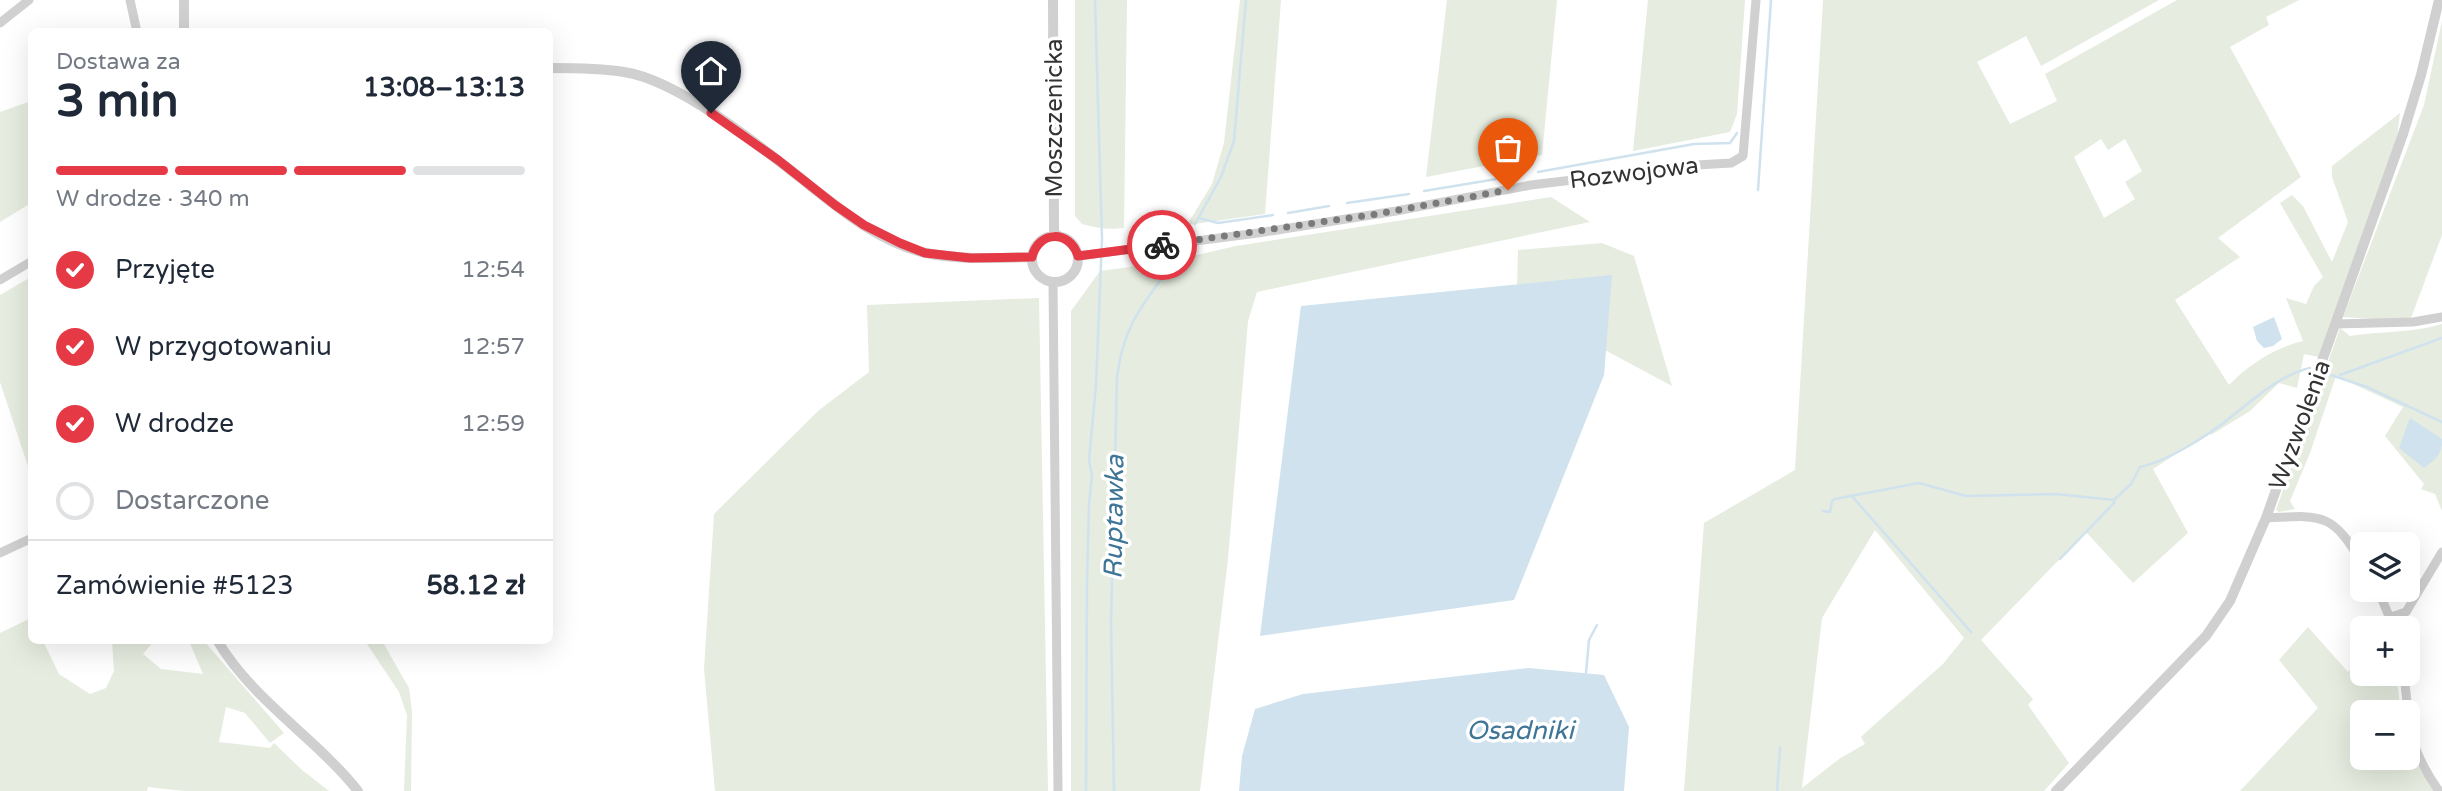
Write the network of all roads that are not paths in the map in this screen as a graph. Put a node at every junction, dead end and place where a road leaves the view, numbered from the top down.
1 (29, 0) edge
2 (130, 0) edge
3 (184, 0) edge
4 (1053, 0) edge
5 (1756, 0) edge
6 (2439, 0) edge
7 (0, 23) edge
8 (136, 28) edge
9 (184, 28) edge
10 (553, 68) edge
11 (1057, 236) junction
12 (1078, 256) junction
13 (1032, 257) junction
14 (28, 263) edge
15 (0, 280) edge
16 (1053, 282) junction
17 (2442, 317) edge
18 (2336, 324) junction
19 (2266, 518) junction
20 (28, 540) edge
21 (2350, 544) edge
22 (2442, 552) edge
23 (0, 553) edge
24 (2394, 616) edge
25 (220, 644) edge
26 (2420, 760) edge
27 (2440, 790) edge
28 (358, 791) edge
29 (1058, 791) edge
30 (2056, 791) edge

1 - 7 street
2 - 8 street
3 - 9 street
4 - 11 street, Moszczenicka
5 - 12 street, Rozwojowa
6 - 18 street, Wyzwolenia
10 - 13 street
11 - 12 street
11 - 13 street
12 - 16 street
13 - 16 street
14 - 15 street
16 - 29 street
17 - 18 street
18 - 19 street, Wyzwolenia
19 - 21 street
19 - 30 street, Wyzwolenia
20 - 23 street
22 - 24 street
25 - 28 street
26 - 27 street

